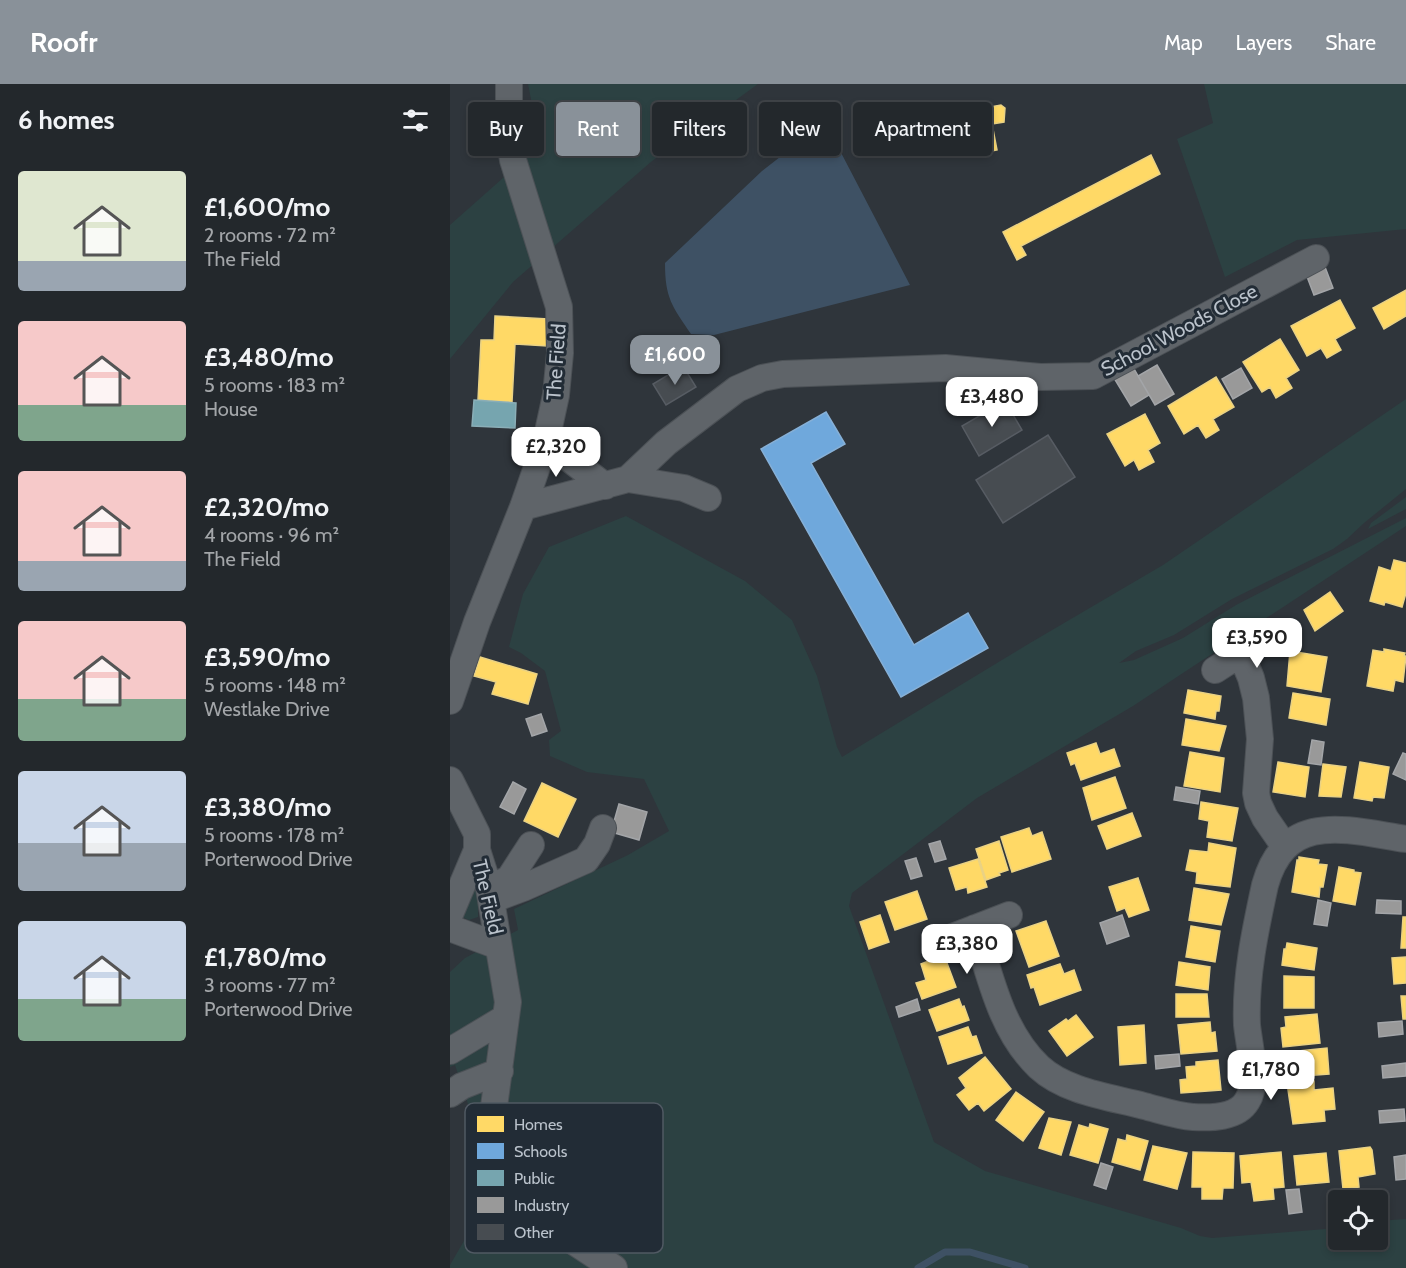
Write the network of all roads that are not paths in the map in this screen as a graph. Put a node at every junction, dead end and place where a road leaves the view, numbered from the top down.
1 (509, 84) edge
2 (1316, 258) dead end
3 (546, 441) junction
4 (617, 482) junction
5 (708, 498) dead end
6 (524, 507) junction
7 (1274, 632) dead end
8 (1241, 654) junction
9 (1215, 670) dead end
10 (450, 701) edge
11 (450, 780) edge
12 (603, 828) dead end
13 (1406, 839) edge
14 (531, 845) dead end
15 (1285, 847) junction
16 (477, 850) junction
17 (490, 894) junction
18 (450, 914) edge
19 (1009, 915) dead end
20 (450, 928) edge
21 (975, 928) junction
22 (947, 939) dead end
23 (498, 945) junction
24 (505, 1018) junction
25 (450, 1051) edge
26 (500, 1071) junction
27 (450, 1094) edge
28 (495, 1103) edge
29 (591, 1253) edge
30 (614, 1268) edge

1 - 3 street, The Field
2 - 4 street, School Woods Close
3 - 4 street
3 - 6 street, The Field
4 - 5 street
4 - 6 street, School Woods Close
6 - 10 street, The Field
7 - 8 street
8 - 9 street
8 - 15 street
11 - 16 street, The Field
12 - 17 street
13 - 15 street
14 - 17 street
15 - 21 street
16 - 17 street, The Field
16 - 18 street
17 - 23 street, The Field
19 - 21 street
20 - 23 street
21 - 22 street
23 - 24 street, The Field
24 - 25 street
24 - 26 street, The Field
26 - 27 street
26 - 28 street, The Field
29 - 30 street, The Field

